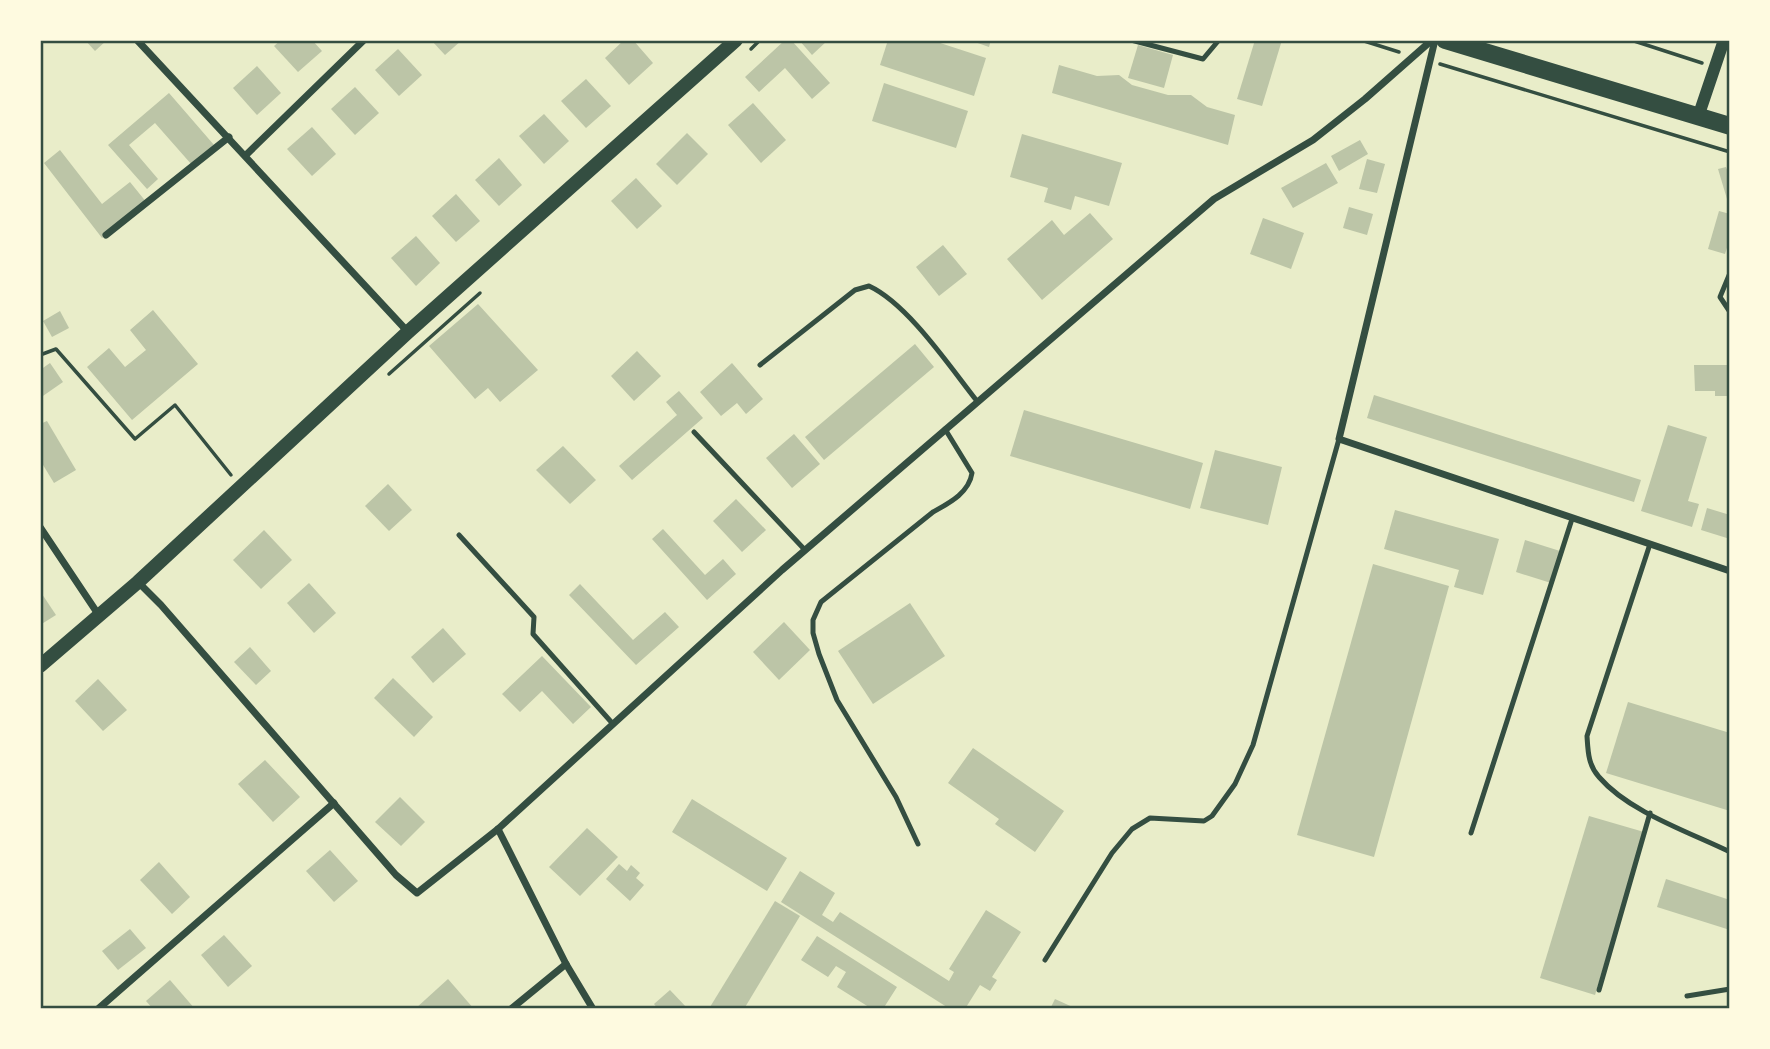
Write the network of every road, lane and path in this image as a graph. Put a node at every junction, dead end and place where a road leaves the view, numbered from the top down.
1 (137, 40) edge
2 (364, 40) edge
3 (736, 40) edge
4 (760, 40) edge
5 (1131, 40) edge
6 (1219, 40) edge
7 (1361, 40) edge
8 (1433, 40) edge
9 (1445, 40) edge
10 (1630, 40) edge
11 (1724, 40) edge
12 (750, 49) dead end
13 (1413, 56) junction
14 (1430, 61) junction
15 (1715, 67) junction
16 (1698, 117) junction
17 (1730, 126) edge
18 (229, 137) junction
19 (1730, 152) edge
20 (246, 155) junction
21 (106, 235) dead end
22 (1730, 273) edge
23 (488, 286) dead end
24 (1730, 312) edge
25 (408, 332) junction
26 (40, 355) edge
27 (760, 365) dead end
28 (386, 378) dead end
29 (977, 401) junction
30 (945, 429) junction
31 (694, 432) dead end
32 (1339, 439) junction
33 (240, 488) junction
34 (1572, 519) junction
35 (40, 527) edge
36 (459, 535) dead end
37 (1650, 544) junction
38 (805, 550) junction
39 (1730, 571) edge
40 (138, 582) junction
41 (98, 614) junction
42 (40, 666) edge
43 (613, 724) junction
44 (334, 803) junction
45 (1650, 813) junction
46 (498, 829) junction
47 (1471, 833) dead end
48 (918, 844) dead end
49 (1730, 852) edge
50 (1045, 960) dead end
51 (566, 964) junction
52 (1730, 989) edge
53 (1599, 990) dead end
54 (1687, 996) dead end
55 (98, 1009) edge
56 (511, 1009) edge
57 (593, 1009) edge

1 - 18 street
2 - 20 street
3 - 25 main road
4 - 12 path
5 - 6 lane
7 - 13 path
8 - 13 street
8 - 14 street
9 - 16 highway
10 - 15 path
11 - 15 street
13 - 29 street
14 - 19 path
14 - 32 street
15 - 16 street
16 - 17 highway
18 - 20 street
18 - 21 street
20 - 25 street
22 - 24 lane
23 - 28 path
25 - 33 main road
26 - 33 path
27 - 29 lane
29 - 30 street
30 - 38 street
30 - 48 lane
31 - 38 lane
32 - 34 street
32 - 50 lane
33 - 40 main road
34 - 37 street
34 - 47 lane
35 - 41 street
36 - 43 lane
37 - 39 street
37 - 45 lane
38 - 43 street
40 - 41 main road
40 - 44 street
41 - 42 main road
43 - 46 street
44 - 46 street
44 - 55 street
45 - 49 lane
45 - 53 lane
46 - 51 street
51 - 56 street
51 - 57 street
52 - 54 lane

